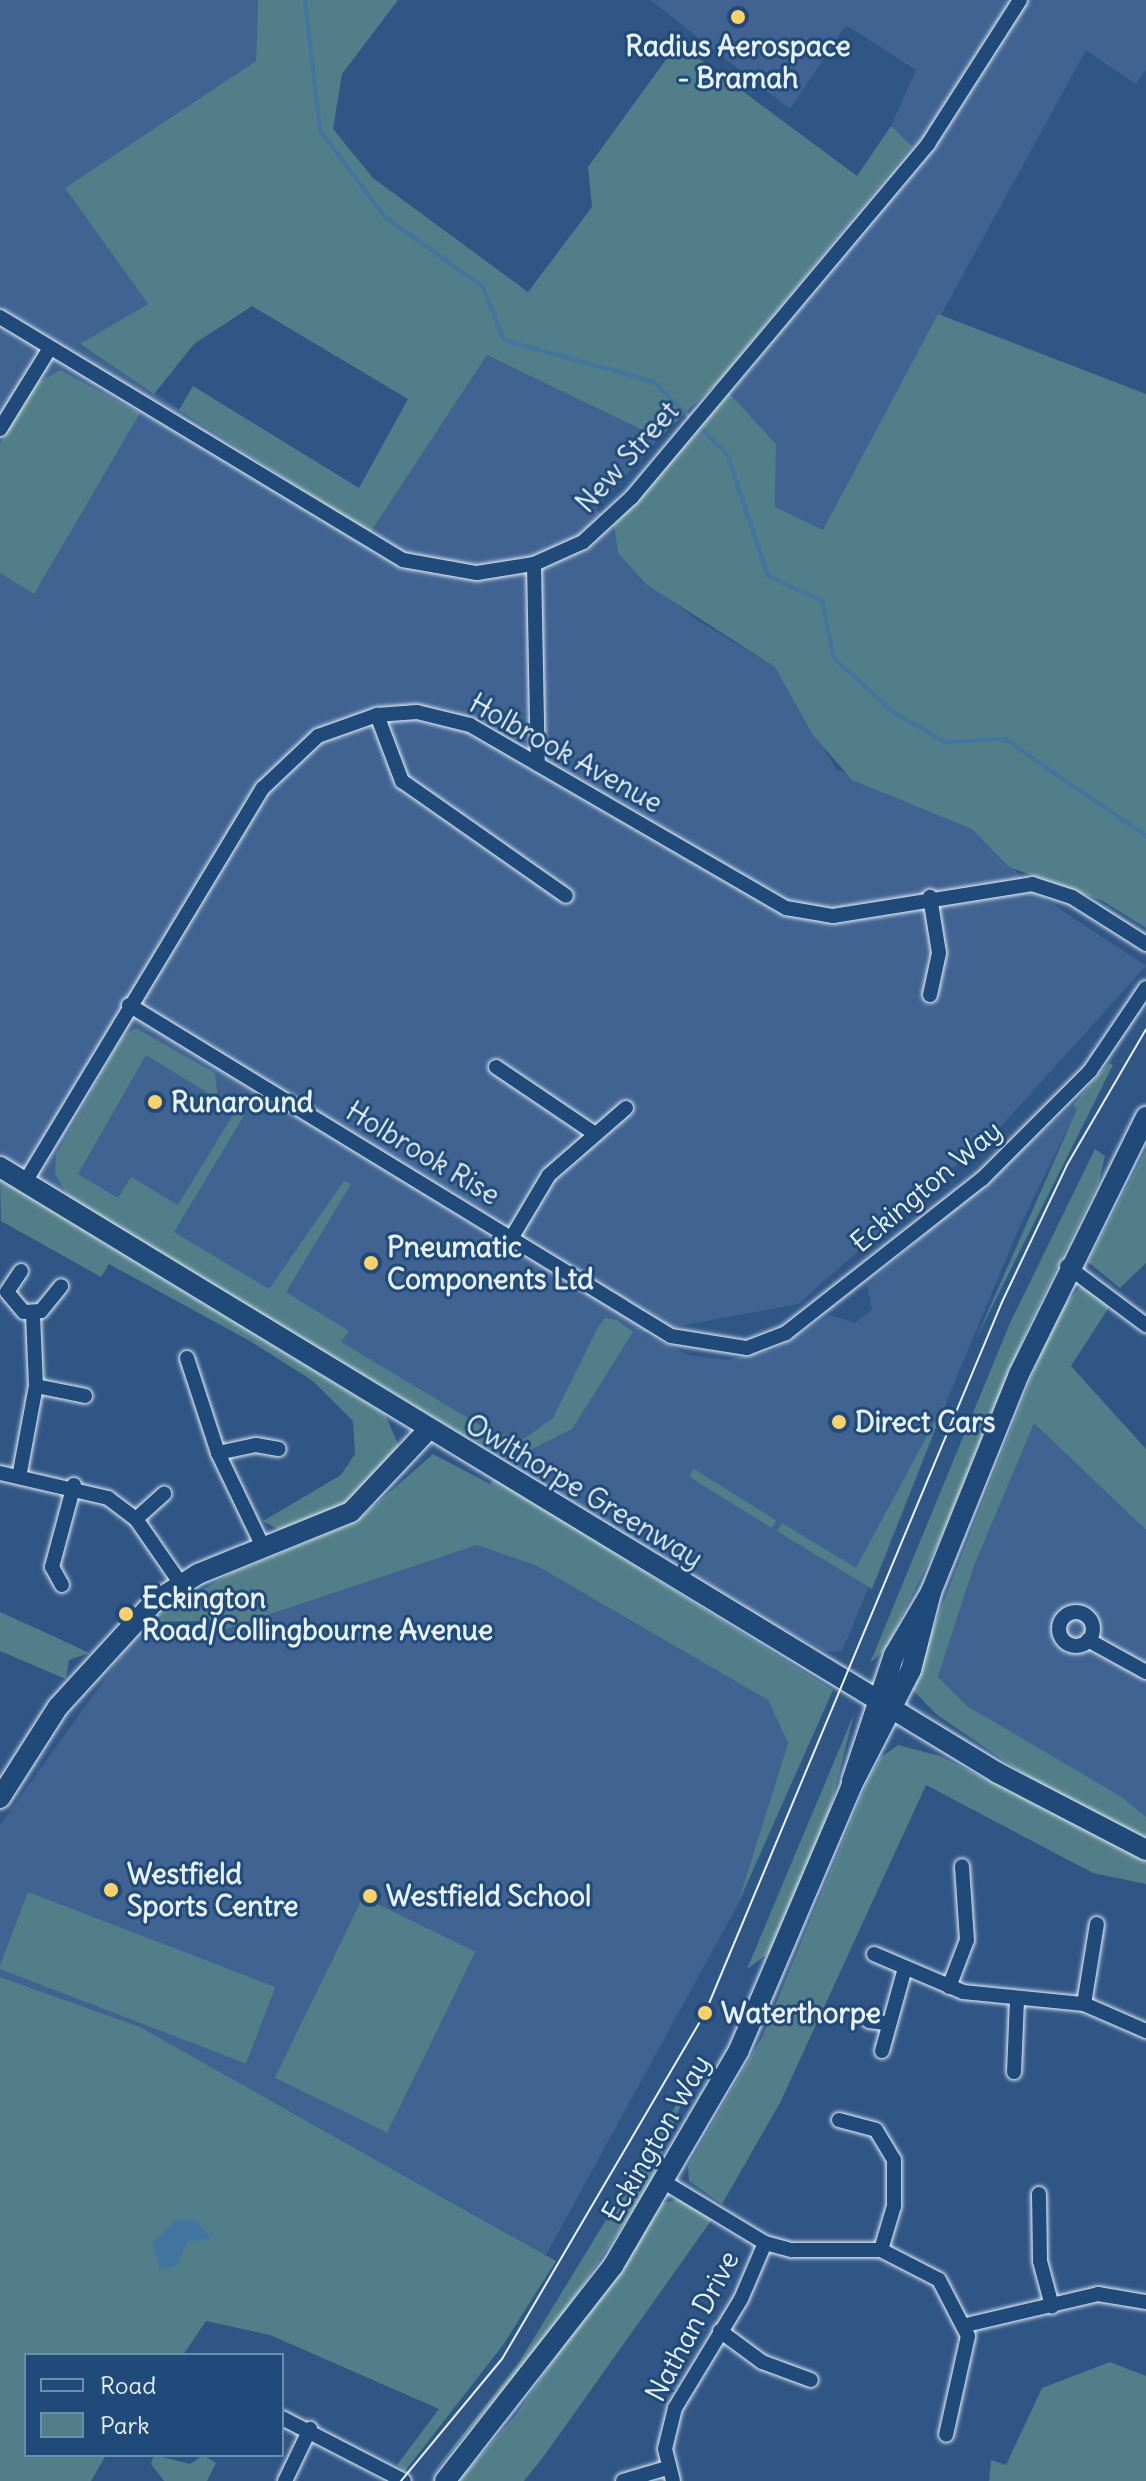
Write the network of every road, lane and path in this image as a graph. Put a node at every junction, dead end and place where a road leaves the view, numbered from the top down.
1 (1020, 0) edge
2 (0, 317) edge
3 (50, 348) junction
4 (0, 429) edge
5 (534, 564) junction
6 (377, 715) junction
7 (538, 764) junction
8 (566, 896) dead end
9 (930, 897) junction
10 (1146, 944) edge
11 (1146, 988) edge
12 (930, 995) dead end
13 (129, 1005) junction
14 (496, 1067) dead end
15 (626, 1108) dead end
16 (1146, 1117) edge
17 (594, 1133) junction
18 (0, 1167) edge
19 (25, 1182) junction
20 (512, 1237) junction
21 (1067, 1266) junction
22 (21, 1271) dead end
23 (61, 1286) dead end
24 (33, 1315) junction
25 (1146, 1325) edge
26 (691, 1343) joint
27 (187, 1358) dead end
28 (36, 1386) junction
29 (85, 1396) dead end
30 (429, 1429) junction
31 (279, 1449) dead end
32 (218, 1453) junction
33 (20, 1472) junction
34 (0, 1473) edge
35 (74, 1485) junction
36 (164, 1494) dead end
37 (136, 1519) junction
38 (264, 1549) junction
39 (181, 1584) junction
40 (62, 1585) dead end
41 (931, 1592) junction
42 (1088, 1640) dead end
43 (1146, 1672) edge
44 (872, 1692) junction
45 (859, 1745) junction
46 (851, 1787) junction
47 (0, 1798) edge
48 (1146, 1850) edge
49 (962, 1866) dead end
50 (1097, 1924) dead end
51 (874, 1954) dead end
52 (905, 1968) junction
53 (949, 1987) junction
54 (1017, 2000) junction
55 (1084, 2004) junction
56 (869, 2021) dead end
57 (885, 2023) junction
58 (1146, 2031) edge
59 (882, 2051) dead end
60 (1014, 2072) dead end
61 (839, 2120) dead end
62 (664, 2182) junction
63 (1039, 2194) dead end
64 (765, 2243) junction
65 (881, 2250) junction
66 (1146, 2302) edge
67 (1052, 2306) junction
68 (966, 2325) junction
69 (720, 2331) junction
70 (811, 2380) dead end
71 (284, 2419) edge
72 (310, 2429) junction
73 (946, 2435) dead end
74 (670, 2475) edge
75 (285, 2481) edge
76 (404, 2481) edge
77 (445, 2481) edge
78 (623, 2481) edge

1 - 5 street, New Street
2 - 3 street, New Street
3 - 4 street
3 - 5 street, New Street
5 - 7 street
6 - 7 street, Holbrook Avenue
6 - 8 street
6 - 13 street, Holbrook Avenue
7 - 9 street, Holbrook Avenue
9 - 10 street, Holbrook Avenue
9 - 12 street
11 - 26 street, Eckington Way
13 - 19 street, Holbrook Avenue
13 - 20 street, Holbrook Rise
14 - 17 street
15 - 17 street
16 - 21 street, Eckington Way
17 - 20 street
18 - 19 street, Owlthorpe Greenway
19 - 30 street, Owlthorpe Greenway
20 - 26 street, Holbrook Rise
21 - 25 street
21 - 41 street, Eckington Way
22 - 24 street
23 - 24 street
24 - 28 street
27 - 32 street
28 - 29 street
28 - 33 street
30 - 38 street
30 - 44 street, Owlthorpe Greenway
31 - 32 street
32 - 38 street
33 - 34 street
33 - 35 street
35 - 37 street
35 - 40 street
36 - 37 street
37 - 39 street
38 - 39 street
39 - 47 street
41 - 44 street, Eckington Way
41 - 44 street, Eckington Way
42 - 43 street
44 - 45 street, Eckington Way
44 - 45 street
44 - 46 street, Eckington Way
44 - 48 street, Owlthorpe Greenway
45 - 46 street, Eckington Way
46 - 62 street, Eckington Way
49 - 53 street
50 - 55 street
51 - 52 street
52 - 53 street
52 - 57 street
53 - 54 street
54 - 55 street
54 - 60 street
55 - 58 street
56 - 57 street
57 - 59 street
61 - 65 street
62 - 64 street
62 - 77 street, Eckington Way
63 - 67 street
64 - 65 street
64 - 69 street, Nathan Drive
65 - 68 street
66 - 67 street
67 - 68 street
68 - 73 street
69 - 70 street
69 - 74 street, Nathan Drive
71 - 72 street
72 - 75 street
72 - 76 street
74 - 78 street

